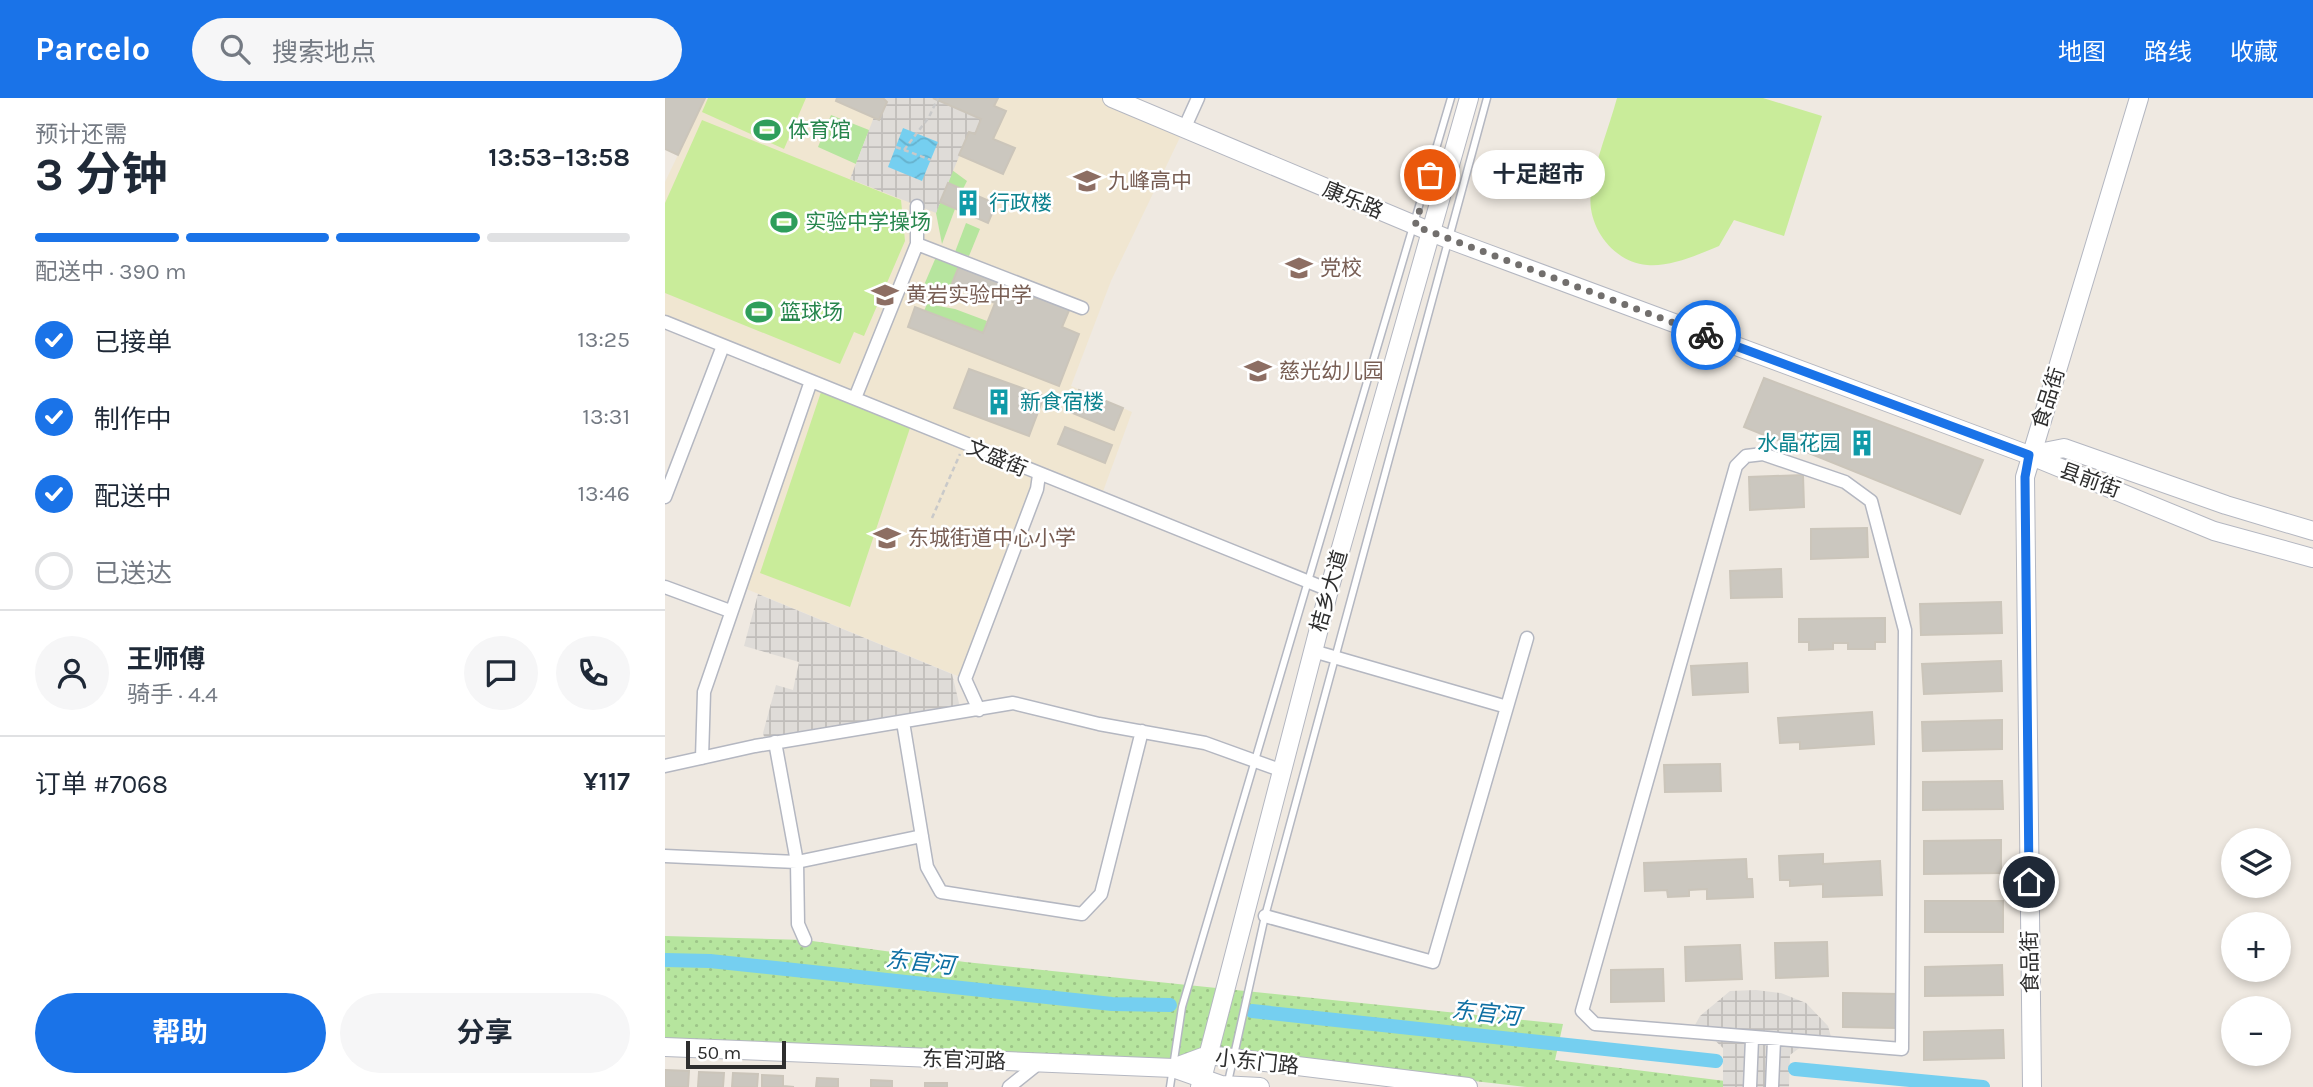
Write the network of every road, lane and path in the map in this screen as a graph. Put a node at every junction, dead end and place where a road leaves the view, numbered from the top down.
1 (938, 98) edge
2 (1112, 98) edge
3 (1198, 98) edge
4 (1451, 98) edge
5 (1469, 98) edge
6 (1487, 98) edge
7 (2139, 98) edge
8 (1184, 129) junction
9 (896, 147) dead end
10 (904, 150) junction
11 (931, 160) dead end
12 (917, 206) dead end
13 (1431, 233) junction
14 (917, 244) junction
15 (1082, 308) dead end
16 (665, 322) edge
17 (723, 346) junction
18 (811, 381) junction
19 (855, 398) junction
20 (964, 444) junction
21 (2029, 455) junction
22 (1039, 475) junction
23 (665, 497) edge
24 (932, 518) dead end
25 (2313, 531) edge
26 (2313, 558) edge
27 (1308, 581) junction
28 (665, 587) edge
29 (1329, 590) junction
30 (730, 611) junction
31 (1527, 638) dead end
32 (1313, 651) junction
33 (1335, 657) junction
34 (1507, 707) junction
35 (979, 710) junction
36 (904, 722) junction
37 (1142, 732) junction
38 (775, 742) junction
39 (702, 758) junction
40 (1255, 761) junction
41 (665, 766) edge
42 (1280, 771) junction
43 (922, 836) junction
44 (665, 856) edge
45 (797, 862) junction
46 (1265, 916) junction
47 (805, 940) dead end
48 (1752, 1039) junction
49 (1775, 1041) junction
50 (665, 1047) edge
51 (1208, 1055) junction
52 (1234, 1058) junction
53 (1039, 1063) junction
54 (1173, 1068) junction
55 (2031, 1082) edge
56 (1201, 1084) edge
57 (1227, 1086) edge
58 (1009, 1087) edge
59 (1170, 1087) edge
60 (1260, 1087) edge
61 (1468, 1087) edge
62 (1750, 1087) edge
63 (1772, 1087) edge

1 - 10 path
2 - 8 street, 康乐路
3 - 8 street
4 - 13 lane
5 - 13 street, 桔乡大道
6 - 13 lane
7 - 21 street, 食品街
8 - 13 street, 康乐路
9 - 10 path
10 - 11 path
12 - 14 street
13 - 21 street, 康乐路
13 - 27 lane
13 - 29 street, 桔乡大道
13 - 33 lane
14 - 15 street
14 - 19 street
16 - 17 street, 文盛街
17 - 18 street, 文盛街
17 - 23 street
18 - 19 street, 文盛街
18 - 30 street
19 - 20 street, 文盛街
20 - 22 street, 文盛街
20 - 24 path
21 - 25 street, 县前街
21 - 26 street, 县前街
21 - 55 street, 食品街
22 - 27 street, 文盛街
22 - 35 street
27 - 29 street, 文盛街
27 - 40 lane
28 - 30 street
29 - 32 street, 桔乡大道
30 - 39 street
31 - 34 street
32 - 33 street
32 - 42 street, 桔乡大道
33 - 34 street
33 - 46 lane
34 - 46 street
35 - 36 street
35 - 37 street
36 - 38 street
36 - 43 street
37 - 40 street
37 - 43 street
38 - 39 street
38 - 45 street
39 - 41 street
40 - 42 street
40 - 54 lane
42 - 51 street, 桔乡大道
43 - 45 street
44 - 45 street
45 - 47 street
46 - 52 lane
48 - 49 street
48 - 49 street
48 - 62 street
49 - 63 street
50 - 53 street, 东官河路
51 - 52 street, 小东门路
51 - 54 street, 小东门路
51 - 56 street, 桔乡大道
52 - 57 lane
52 - 61 street, 小东门路
53 - 54 street, 东官河路
53 - 58 street
54 - 56 street, 东官河路
54 - 59 lane
56 - 57 street, 东官河路
57 - 60 street, 东官河路

